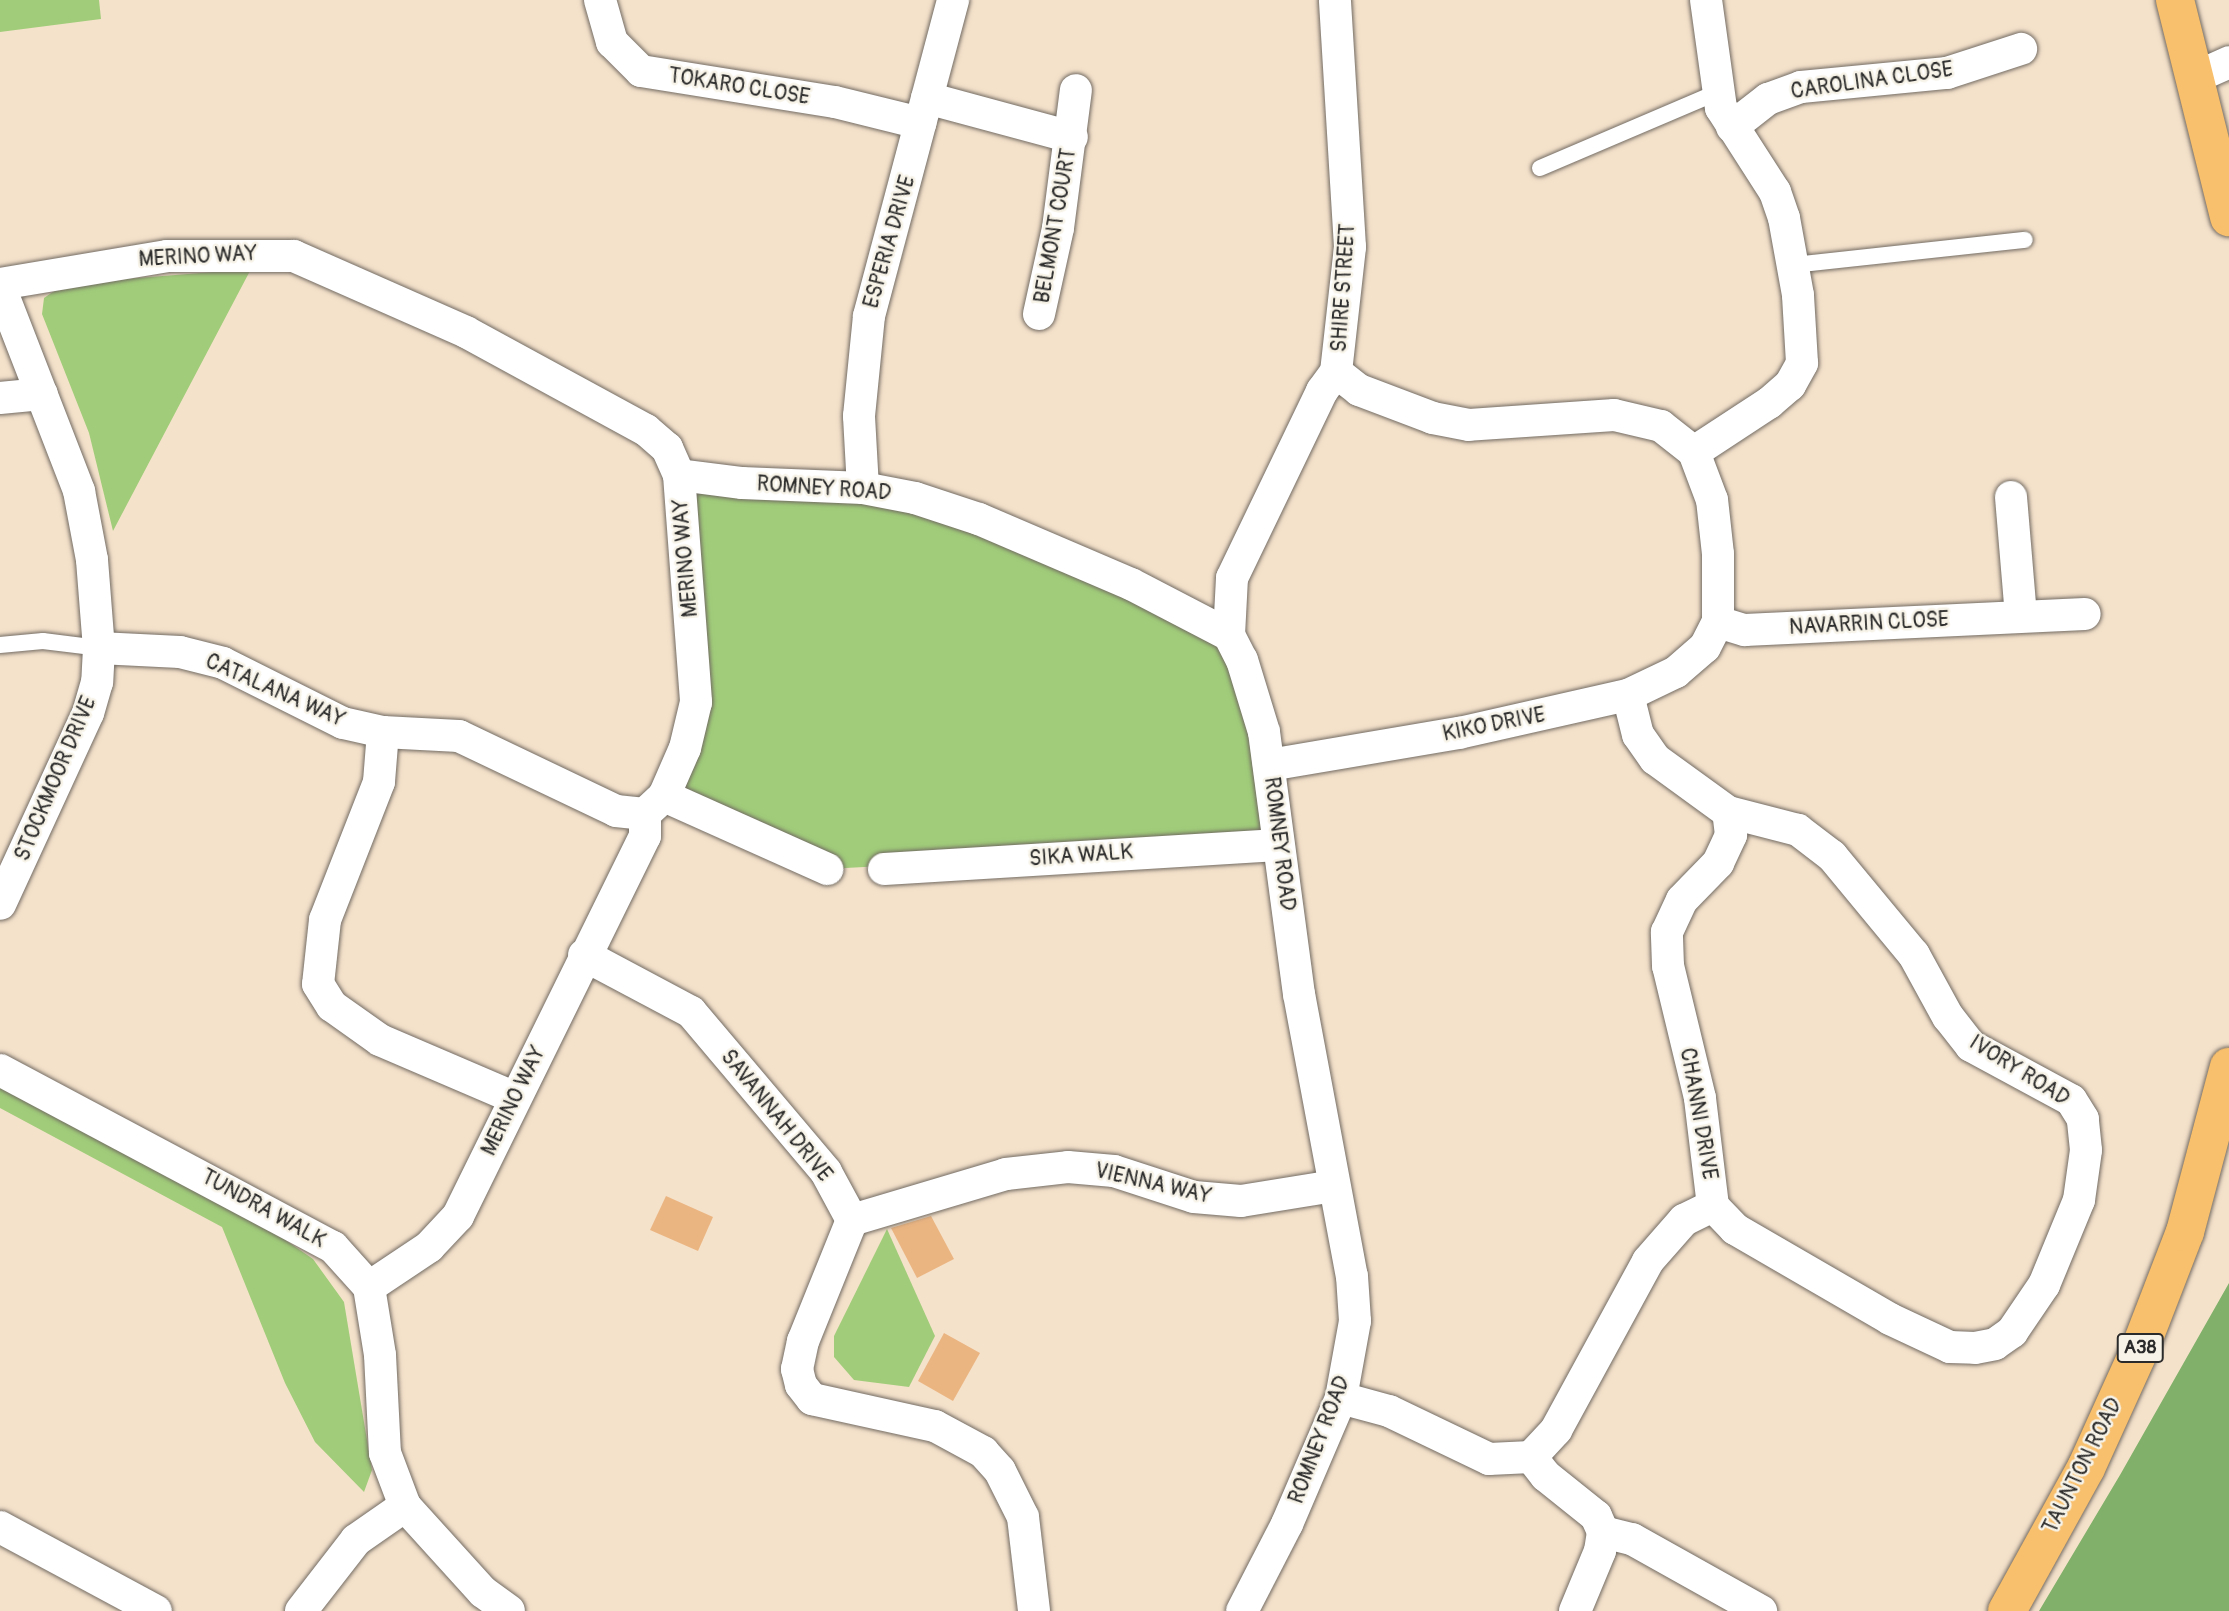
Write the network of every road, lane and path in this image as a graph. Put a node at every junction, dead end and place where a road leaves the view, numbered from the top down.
1 (600, 0) edge
2 (953, 0) edge
3 (1335, 0) edge
4 (1706, 0) edge
5 (2175, 0) edge
6 (2021, 49) dead end
7 (2213, 69) edge
8 (1076, 90) dead end
9 (1718, 92) junction
10 (923, 111) junction
11 (1732, 127) junction
12 (1072, 137) junction
13 (1540, 168) dead end
14 (2229, 217) edge
15 (2025, 240) dead end
16 (1793, 265) junction
17 (0, 286) edge
18 (1040, 314) dead end
19 (1336, 372) junction
20 (41, 394) junction
21 (0, 398) edge
22 (1694, 452) junction
23 (679, 475) junction
24 (863, 488) junction
25 (2011, 497) dead end
26 (2085, 614) dead end
27 (2021, 616) junction
28 (1229, 635) junction
29 (1711, 635) junction
30 (0, 645) edge
31 (99, 648) junction
32 (1628, 695) junction
33 (383, 732) junction
34 (1269, 765) junction
35 (654, 805) junction
36 (1728, 812) junction
37 (1278, 845) junction
38 (827, 869) dead end
39 (884, 869) dead end
40 (0, 904) edge
41 (584, 955) junction
42 (2229, 1067) edge
43 (0, 1070) edge
44 (515, 1098) junction
45 (2223, 1115) edge
46 (1334, 1186) junction
47 (1713, 1206) junction
48 (852, 1220) junction
49 (369, 1287) junction
50 (1341, 1398) junction
51 (1531, 1457) junction
52 (405, 1506) junction
53 (0, 1527) edge
54 (1603, 1532) junction
55 (156, 1611) edge
56 (301, 1611) edge
57 (509, 1611) edge
58 (1034, 1611) edge
59 (1242, 1611) edge
60 (1575, 1611) edge
61 (1761, 1611) edge
62 (2007, 1611) edge

1 - 10 street, TOKARO CLOSE
2 - 10 street, ESPERIA DRIVE
3 - 19 street, SHIRE STREET
4 - 9 street
5 - 7 main road
6 - 11 street, CAROLINA CLOSE
7 - 14 main road
8 - 12 street, BELMONT COURT
9 - 11 street
9 - 13 lane
10 - 12 street, BELMONT COURT
10 - 24 street, ESPERIA DRIVE
11 - 16 street
12 - 18 street, BELMONT COURT
15 - 16 lane
16 - 22 street
17 - 20 street, STOCKMOOR DRIVE
17 - 23 street, MERINO WAY
19 - 22 street
19 - 28 street, SHIRE STREET
20 - 21 street
20 - 31 street, STOCKMOOR DRIVE
22 - 29 street
23 - 24 street, ROMNEY ROAD
23 - 35 street, MERINO WAY
24 - 28 street, ROMNEY ROAD
25 - 27 street
26 - 27 street, NAVARRIN CLOSE
27 - 29 street, NAVARRIN CLOSE
28 - 34 street, ROMNEY ROAD
29 - 32 street, KIKO DRIVE
30 - 31 lane
31 - 33 street, CATALANA WAY
31 - 40 street, STOCKMOOR DRIVE
32 - 34 street, KIKO DRIVE
32 - 36 street
33 - 35 street, CATALANA WAY
33 - 44 street
34 - 37 street, ROMNEY ROAD
35 - 38 street
35 - 41 street, MERINO WAY
36 - 47 street, CHANNI DRIVE
36 - 47 street, IVORY ROAD
37 - 39 street, SIKA WALK
37 - 46 street, ROMNEY ROAD
41 - 44 street, MERINO WAY
41 - 48 street, SAVANNAH DRIVE
42 - 45 main road, TAUNTON ROAD / A38
43 - 49 street, TUNDRA WALK
44 - 49 street, MERINO WAY
45 - 62 main road, TAUNTON ROAD / A38
46 - 48 street, VIENNA WAY
46 - 50 street, ROMNEY ROAD
47 - 51 street, CHANNI DRIVE
48 - 58 street
49 - 52 street
50 - 51 street
50 - 59 street, ROMNEY ROAD
51 - 54 street
52 - 56 street
52 - 57 street
53 - 55 street
54 - 60 street
54 - 61 street

